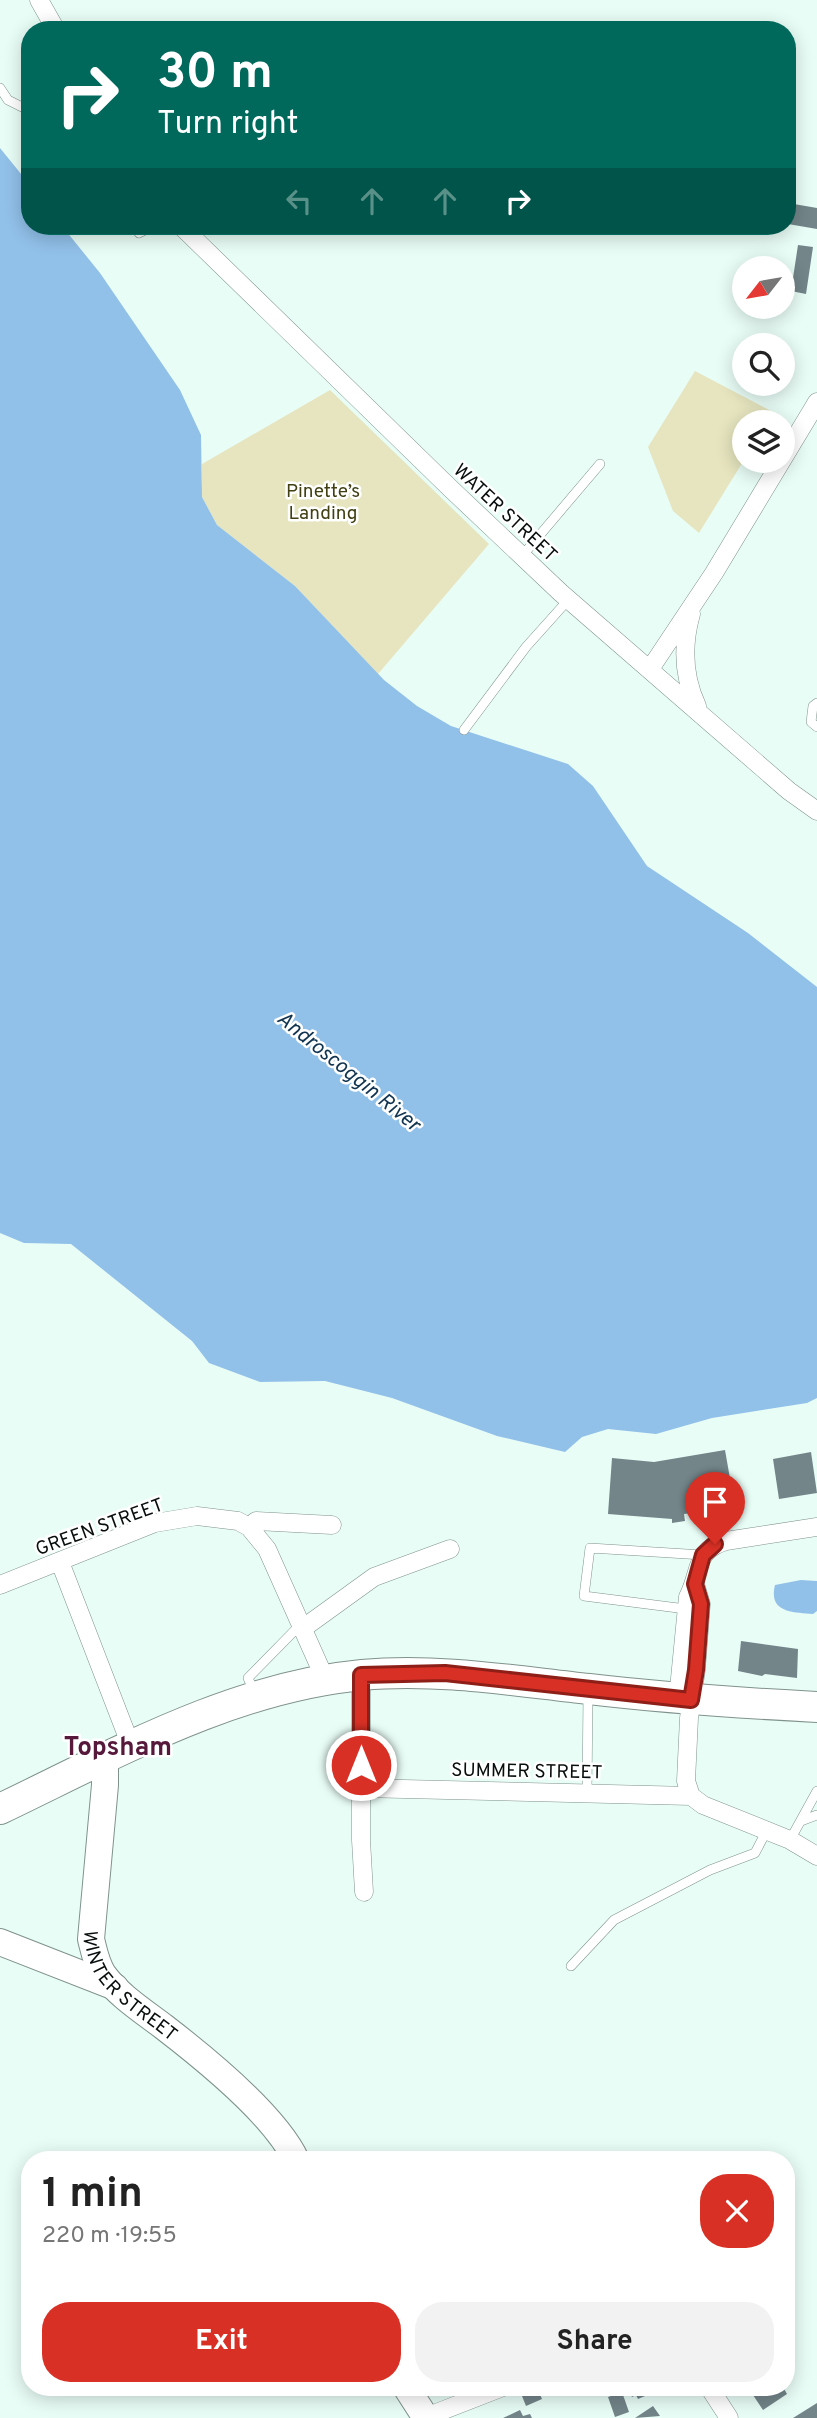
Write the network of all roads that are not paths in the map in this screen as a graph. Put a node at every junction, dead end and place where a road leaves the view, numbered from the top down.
1 (39, 0) edge
2 (51, 21) edge
3 (0, 88) edge
4 (21, 106) edge
5 (190, 235) edge
6 (817, 402) edge
7 (600, 464) dead end
8 (522, 556) junction
9 (569, 599) junction
10 (694, 604) junction
11 (650, 669) junction
12 (817, 703) edge
13 (701, 712) junction
14 (817, 727) edge
15 (464, 730) dead end
16 (817, 811) edge
17 (332, 1525) dead end
18 (249, 1527) junction
19 (817, 1527) edge
20 (450, 1549) dead end
21 (703, 1555) junction
22 (60, 1562) junction
23 (695, 1584) junction
24 (0, 1585) edge
25 (686, 1609) junction
26 (301, 1626) junction
27 (361, 1675) junction
28 (326, 1681) junction
29 (588, 1689) junction
30 (257, 1698) junction
31 (684, 1700) junction
32 (817, 1707) edge
33 (131, 1746) junction
34 (105, 1759) junction
35 (361, 1788) junction
36 (817, 1791) edge
37 (587, 1793) junction
38 (691, 1796) junction
39 (0, 1808) edge
40 (817, 1815) edge
41 (801, 1821) junction
42 (767, 1830) junction
43 (790, 1840) junction
44 (817, 1856) edge
45 (364, 1892) dead end
46 (0, 1942) edge
47 (570, 1966) dead end
48 (115, 1987) junction
49 (290, 2151) edge
50 (412, 2396) edge
51 (481, 2396) edge
52 (715, 2396) edge
53 (426, 2418) edge
54 (729, 2418) edge

1 - 2 street
3 - 4 lane
5 - 8 street, WATER STREET
6 - 10 street
7 - 8 lane
8 - 9 street, WATER STREET
9 - 11 street, WATER STREET
9 - 15 lane
10 - 11 street
10 - 13 street
11 - 13 street, WATER STREET
12 - 14 lane
13 - 16 street, WATER STREET
17 - 18 street
18 - 22 street, GREEN STREET
18 - 26 street
19 - 21 street
20 - 26 street
21 - 23 street
21 - 25 lane
22 - 24 street, GREEN STREET
22 - 33 street
23 - 25 street
23 - 31 street
25 - 31 street
26 - 28 street
26 - 30 lane
27 - 28 main road
27 - 29 main road
27 - 35 street
28 - 30 main road
29 - 31 main road
29 - 37 lane
30 - 33 main road
31 - 32 main road
31 - 38 street
33 - 34 main road
34 - 39 main road
34 - 48 street, WINTER STREET
35 - 37 street, SUMMER STREET
35 - 45 street
36 - 41 lane
37 - 38 street, SUMMER STREET
38 - 42 street, SUMMER STREET
40 - 41 lane
41 - 43 lane
42 - 43 street, SUMMER STREET
42 - 47 lane
43 - 44 street, SUMMER STREET
46 - 48 street
48 - 49 street, WINTER STREET
50 - 53 street
51 - 53 street
52 - 54 street

